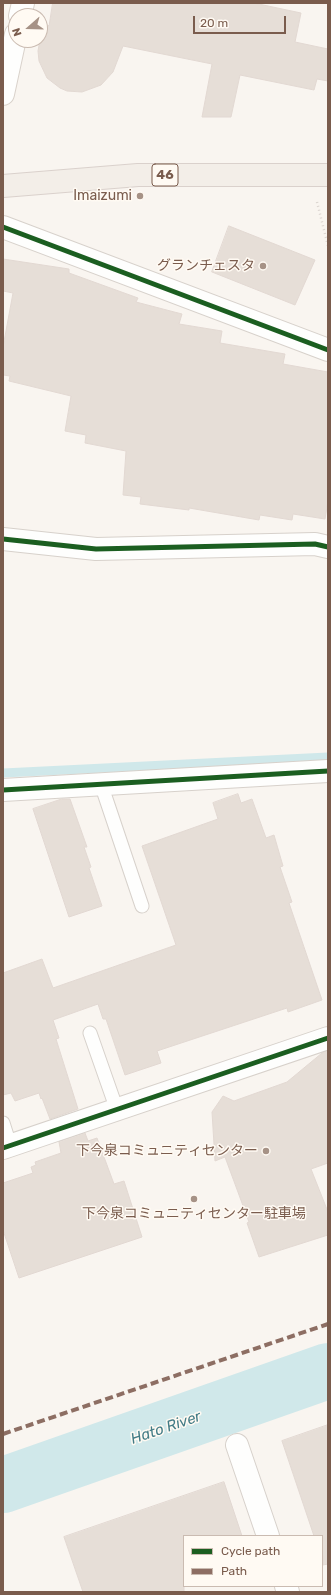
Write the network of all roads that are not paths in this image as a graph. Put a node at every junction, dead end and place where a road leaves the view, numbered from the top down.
1 (13, 48) edge
2 (3, 94) edge
3 (328, 175) edge
4 (3, 186) edge
5 (3, 227) edge
6 (328, 350) edge
7 (3, 538) edge
8 (328, 547) edge
9 (328, 771) edge
10 (102, 784) junction
11 (3, 790) edge
12 (142, 906) dead end
13 (90, 1033) dead end
14 (328, 1038) edge
15 (117, 1110) junction
16 (3, 1123) edge
17 (7, 1146) edge
18 (237, 1445) dead end
19 (268, 1535) edge

1 - 2 street
3 - 4 main road, 46
5 - 6 street
7 - 8 street
9 - 10 street
10 - 11 street
10 - 12 lane
13 - 15 lane
14 - 15 street
15 - 17 street
16 - 17 lane
18 - 19 street

